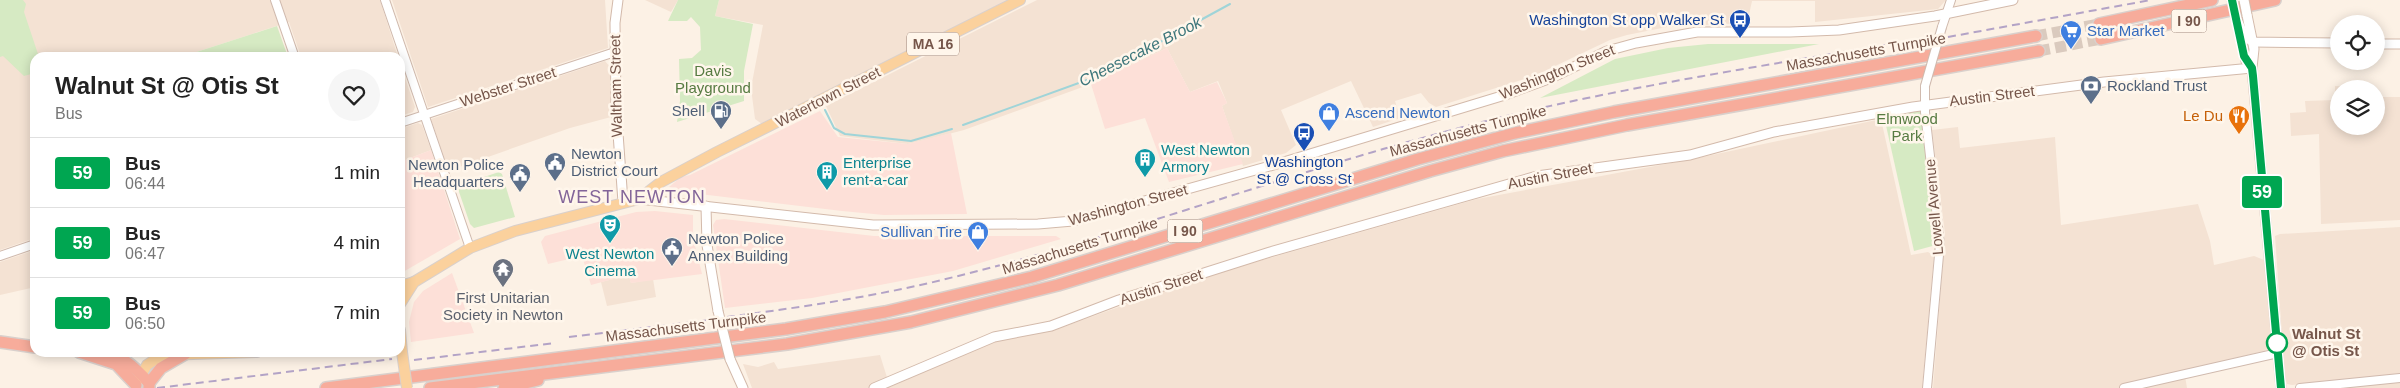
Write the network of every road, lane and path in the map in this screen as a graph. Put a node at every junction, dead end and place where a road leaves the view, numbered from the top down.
1 (275, 0) edge
2 (385, 0) edge
3 (618, 0) edge
4 (1020, 0) edge
5 (1950, 0) edge
6 (2013, 0) edge
7 (2212, 0) edge
8 (2232, 0) edge
9 (2244, 0) edge
10 (2275, 0) edge
11 (1946, 14) junction
12 (2236, 17) junction
13 (2099, 24) tunnel mouth
14 (2036, 36) tunnel mouth
15 (2102, 39) tunnel mouth
16 (2253, 42) junction
17 (2330, 43) edge
18 (2385, 44) edge
19 (2400, 44) edge
20 (2039, 51) tunnel mouth
21 (292, 52) edge
22 (403, 52) edge
23 (616, 52) junction
24 (405, 59) edge
25 (2252, 68) junction
26 (1924, 105) junction
27 (424, 115) junction
28 (405, 121) edge
29 (639, 199) junction
30 (623, 202) junction
31 (706, 206) junction
32 (30, 246) edge
33 (470, 248) junction
34 (0, 256) edge
35 (414, 282) junction
36 (405, 285) edge
37 (405, 296) edge
38 (0, 342) edge
39 (30, 346) edge
40 (2278, 353) junction
41 (94, 357) edge
42 (118, 357) edge
43 (179, 357) edge
44 (403, 357) edge
45 (564, 371) junction
46 (2400, 378) edge
47 (142, 384) edge
48 (326, 388) edge
49 (406, 388) edge
50 (430, 388) edge
51 (504, 388) edge
52 (742, 388) edge
53 (874, 388) edge
54 (1927, 388) edge
55 (2124, 388) edge
56 (2281, 388) edge
57 (2300, 388) edge

1 - 21 street
2 - 22 street
3 - 23 main road, Waltham Street
4 - 29 main road, Watertown Street / MA 16
5 - 11 street, Lowell Avenue
6 - 11 main road, Washington Street
7 - 13 highway, I 90
8 - 12 main road, bridge
9 - 16 main road, bridge
10 - 15 highway, I 90
11 - 26 street, Lowell Avenue, bridge
11 - 31 main road, Washington Street
12 - 16 main road
12 - 25 main road
14 - 48 highway, Massachusetts Turnpike / I 90
16 - 17 main road
16 - 25 main road
18 - 19 main road
20 - 45 highway, Massachusetts Turnpike / I 90
23 - 27 street, Webster Street
23 - 30 main road, Waltham Street
24 - 27 street
25 - 26 main road, Austin Street
25 - 40 main road
26 - 53 main road, Austin Street
26 - 54 street, Lowell Avenue
27 - 28 street, Webster Street
27 - 33 street
29 - 30 main road, Washington Street / MA 16
29 - 31 main road, Washington Street
30 - 33 main road, Washington Street / MA 16
31 - 52 main road, bridge
32 - 34 street
33 - 35 main road, Washington Street / MA 16
35 - 36 main road, Washington Street / MA 16
35 - 37 main road, Washington Street / MA 16
38 - 39 highway
40 - 55 street
40 - 56 main road
41 - 47 highway
42 - 47 highway
43 - 47 highway
44 - 49 main road, bridge
45 - 50 highway, Massachusetts Turnpike / I 90
45 - 51 highway
46 - 57 street

